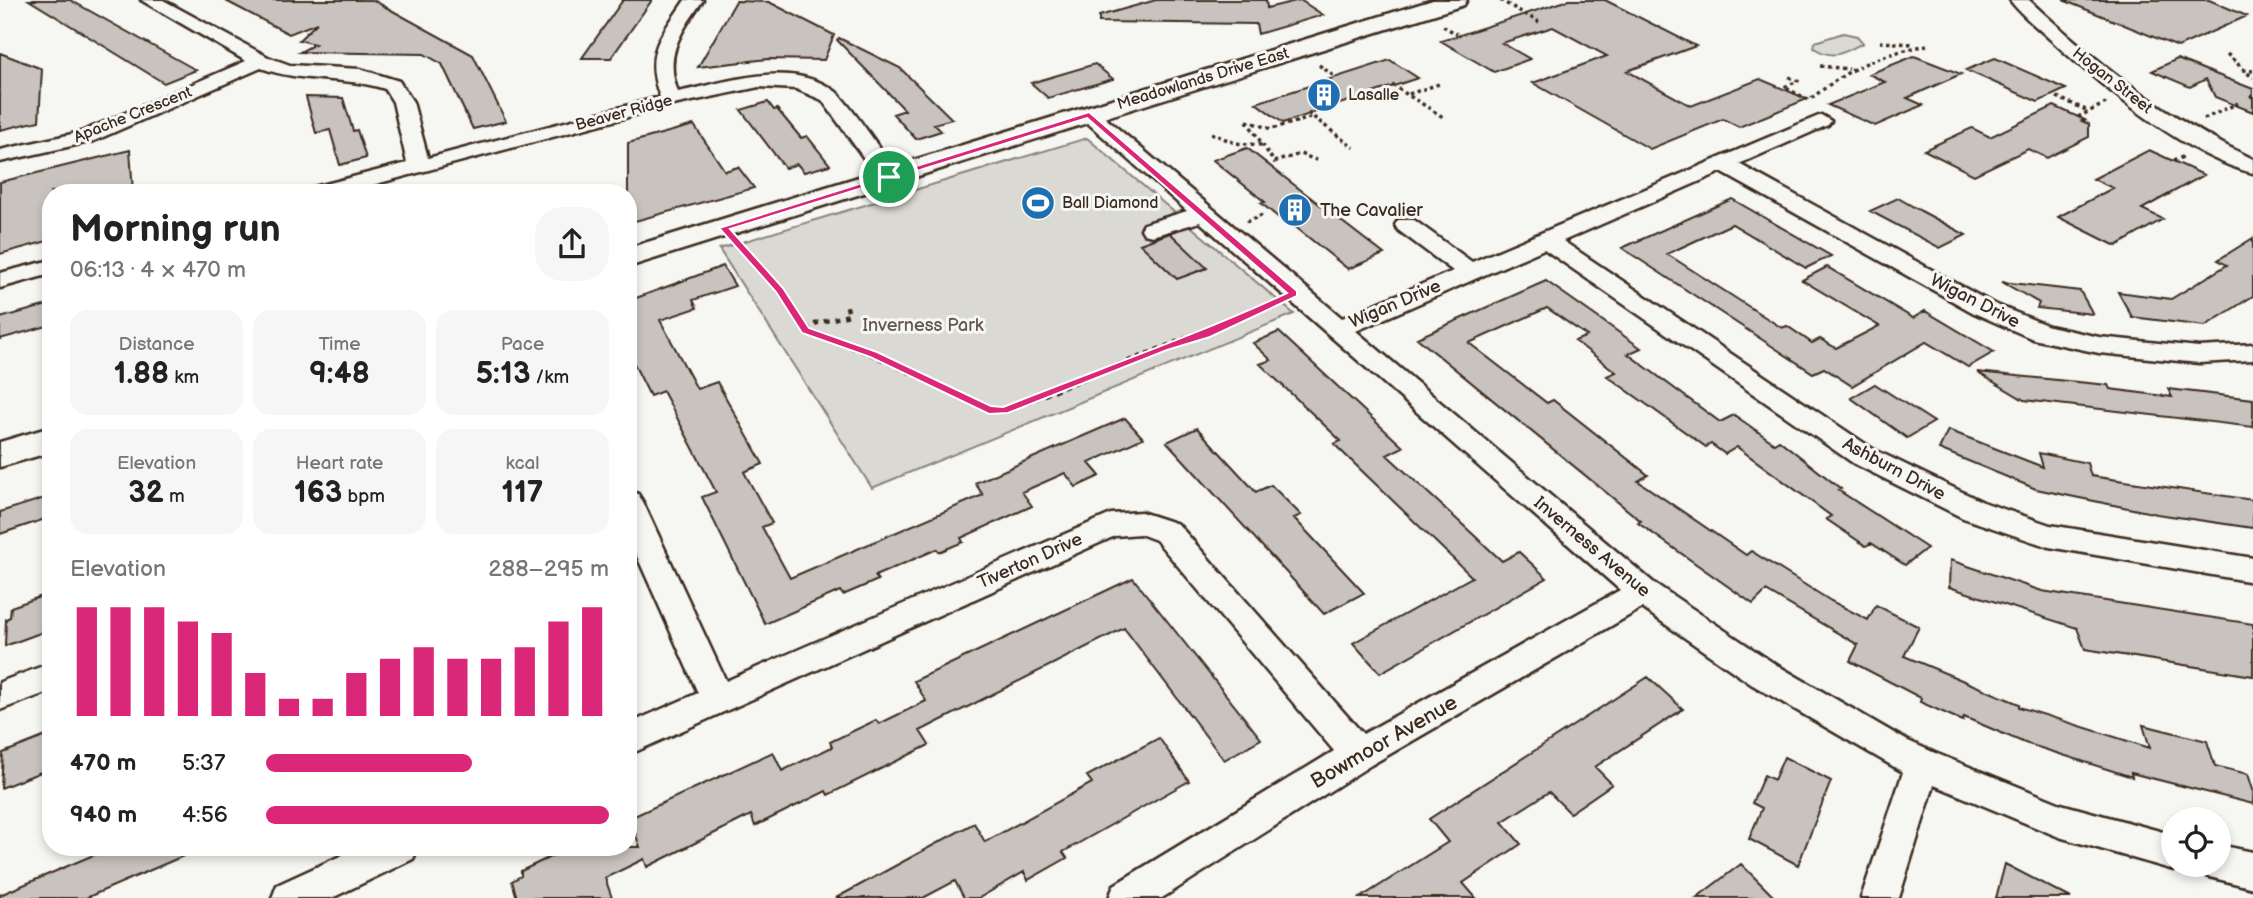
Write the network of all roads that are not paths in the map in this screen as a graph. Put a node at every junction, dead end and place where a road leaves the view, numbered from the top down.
1 (150, 0) edge
2 (694, 0) edge
3 (1456, 0) edge
4 (2019, 0) edge
5 (261, 61) junction
6 (671, 100) junction
7 (1089, 114) junction
8 (1821, 121) dead end
9 (0, 156) edge
10 (1723, 164) junction
11 (419, 166) junction
12 (2253, 167) edge
13 (889, 177) junction
14 (352, 184) edge
15 (1201, 214) junction
16 (1406, 225) dead end
17 (1152, 229) dead end
18 (1546, 240) junction
19 (637, 255) edge
20 (42, 269) edge
21 (1470, 272) junction
22 (0, 281) edge
23 (1338, 329) junction
24 (2253, 352) edge
25 (42, 442) edge
26 (0, 455) edge
27 (637, 522) edge
28 (2253, 570) edge
29 (1643, 592) junction
30 (42, 680) edge
31 (0, 696) edge
32 (717, 698) junction
33 (637, 736) edge
34 (1359, 754) junction
35 (1923, 764) junction
36 (2161, 849) edge
37 (381, 856) edge
38 (2231, 865) edge
39 (2253, 870) edge
40 (291, 898) edge
41 (1128, 898) edge
42 (1880, 898) edge

1 - 5 street
2 - 6 street
3 - 7 main road, Meadowlands Drive East
4 - 12 street, Hogan Street
5 - 9 street, Apache Crescent
5 - 11 street
6 - 11 street, Beaver Ridge
6 - 13 street, Beaver Ridge
7 - 13 main road, Meadowlands Drive East
7 - 15 street, Inverness Avenue
8 - 10 street, Wigan Drive
10 - 18 street, Wigan Drive
10 - 24 street, Wigan Drive
11 - 14 street, Beaver Ridge
13 - 19 main road, Meadowlands Drive East
15 - 17 street
15 - 23 street, Inverness Avenue
16 - 21 street
18 - 21 street, Wigan Drive
18 - 28 street, Ashburn Drive
20 - 22 street
21 - 23 street, Wigan Drive
23 - 29 street, Inverness Avenue
25 - 26 main road
27 - 32 street
29 - 34 street, Bowmoor Avenue
29 - 35 street, Inverness Avenue
30 - 31 street
32 - 33 street, Tiverton Drive
32 - 34 street, Tiverton Drive
34 - 41 street, Bowmoor Avenue
35 - 36 street, Inverness Avenue
35 - 42 street
37 - 40 street
38 - 39 street

